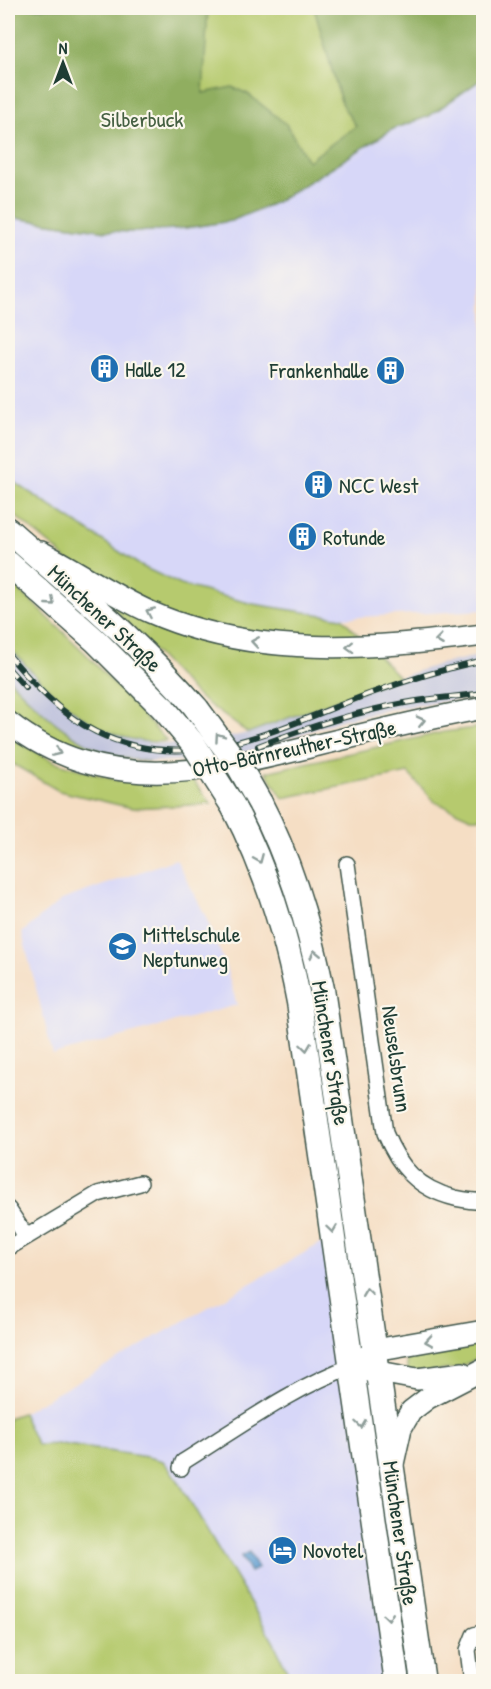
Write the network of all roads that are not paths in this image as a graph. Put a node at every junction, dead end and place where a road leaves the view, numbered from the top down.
1 (12, 534) edge
2 (8, 563) edge
3 (483, 635) edge
4 (483, 708) edge
5 (8, 722) edge
6 (346, 864) dead end
7 (140, 1183) dead end
8 (483, 1201) edge
9 (8, 1209) edge
10 (26, 1236) junction
11 (8, 1248) edge
12 (483, 1331) edge
13 (377, 1361) junction
14 (352, 1366) junction
15 (482, 1369) edge
16 (181, 1468) dead end
17 (392, 1471) junction
18 (483, 1632) edge
19 (398, 1682) edge
20 (423, 1682) edge
21 (472, 1682) edge

3 -> 1 main road
13 -> 1 main road, Münchener Straße, bridge
2 -> 14 main road, Münchener Straße, bridge
5 -> 4 main road, Otto-Bärnreuther-Straße
6 - 8 street, Neuselsbrunn
7 - 10 street
9 - 10 street
10 - 11 street
12 -> 13 main road
13 - 14 main road
13 - 15 main road
13 - 17 main road, Münchener Straße
14 - 16 street
14 -> 19 main road, Münchener Straße
15 - 17 main road
17 - 20 main road, Münchener Straße
18 - 21 street

